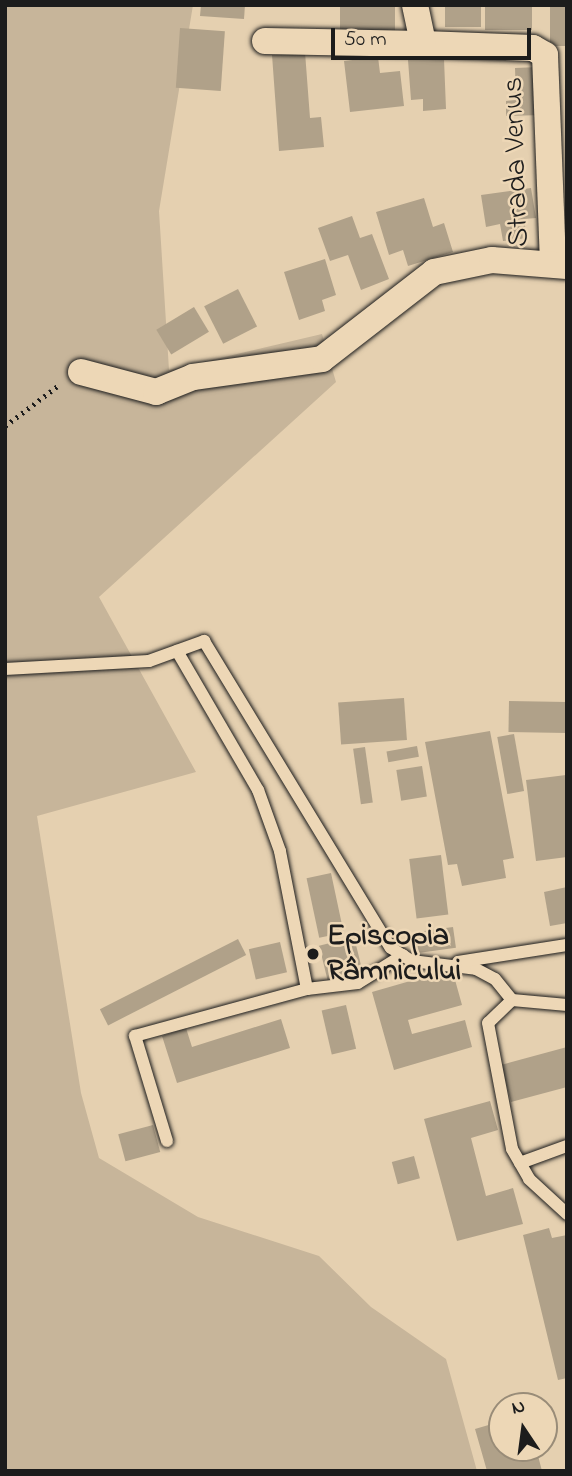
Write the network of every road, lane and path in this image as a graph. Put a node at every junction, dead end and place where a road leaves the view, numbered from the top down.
1 (415, 5) edge
2 (265, 41) dead end
3 (423, 44) junction
4 (560, 264) edge
5 (81, 372) joint
6 (5, 426) edge
7 (177, 651) junction
8 (5, 669) edge
9 (567, 945) edge
10 (403, 955) junction
11 (451, 963) junction
12 (307, 989) junction
13 (512, 1000) junction
14 (567, 1005) edge
15 (167, 1141) dead end
16 (567, 1146) edge
17 (520, 1163) junction
18 (567, 1214) edge

1 - 3 street
2 - 3 street
3 - 4 street, Strada Venus
4 - 5 street
5 - 6 path
7 - 8 lane
7 - 10 lane
7 - 12 lane
9 - 11 lane
10 - 11 lane
10 - 12 lane
11 - 13 lane
12 - 15 lane
13 - 14 lane
13 - 17 lane
16 - 17 lane
17 - 18 lane

